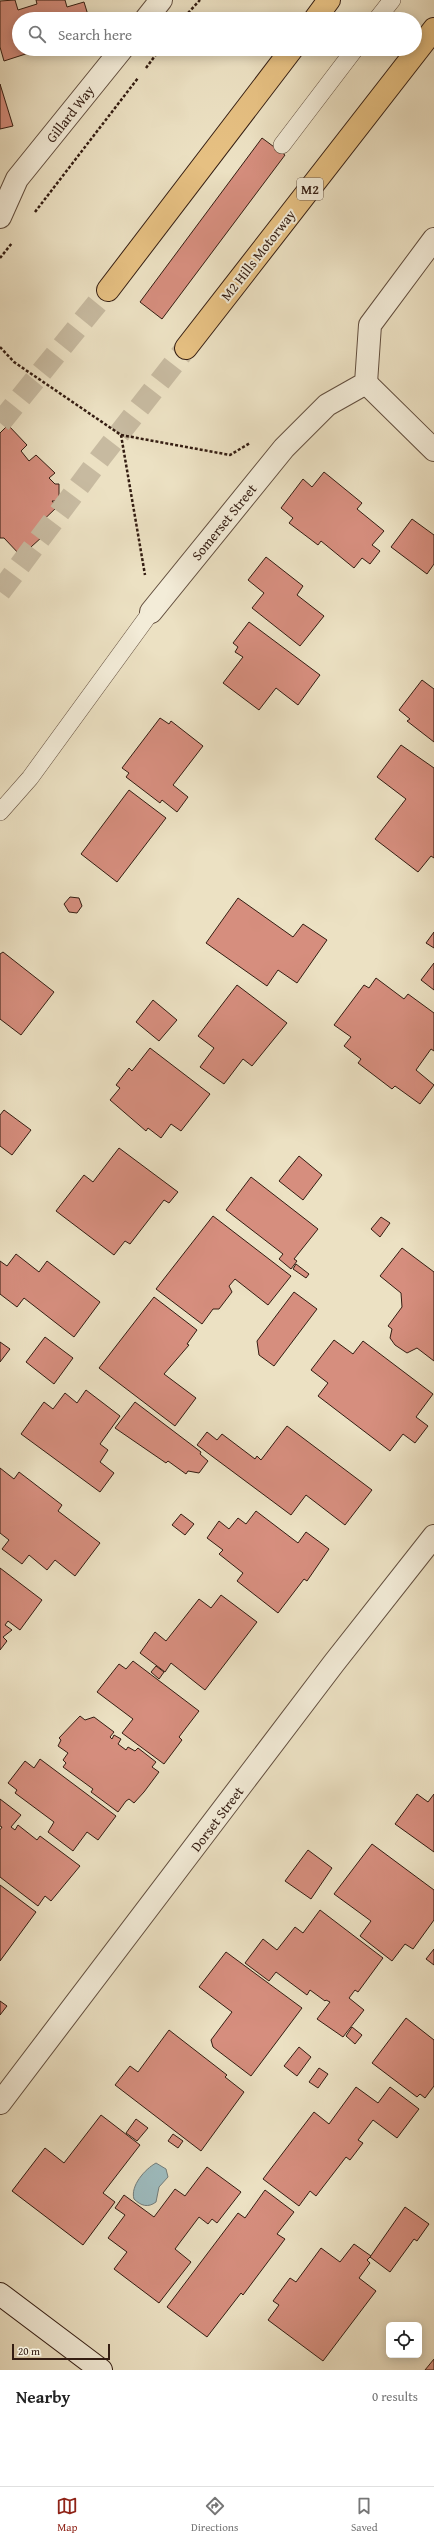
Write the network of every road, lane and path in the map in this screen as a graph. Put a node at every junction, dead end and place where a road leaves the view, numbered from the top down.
1 (161, 0) edge
2 (200, 0) edge
3 (329, 0) edge
4 (392, 0) edge
5 (152, 12) edge
6 (189, 12) edge
7 (320, 12) edge
8 (383, 12) edge
9 (434, 29) edge
10 (422, 44) edge
11 (116, 56) edge
12 (155, 56) edge
13 (287, 56) edge
14 (350, 56) edge
15 (413, 56) edge
16 (282, 145) dead end
17 (8, 181) edge
18 (34, 214) dead end
19 (0, 217) edge
20 (15, 239) dead end
21 (434, 239) edge
22 (0, 258) edge
23 (108, 290) tunnel mouth
24 (0, 347) edge
25 (186, 348) tunnel mouth
26 (366, 383) junction
27 (121, 435) junction
28 (284, 448) junction
29 (434, 450) edge
30 (151, 612) junction
31 (0, 812) edge
32 (434, 1536) edge
33 (0, 2103) edge
34 (0, 2294) edge
35 (101, 2370) edge

1 - 5 street
2 - 6 path
3 - 7 highway
4 - 8 lane
9 - 10 highway, M2 Hills Motorway / M2
11 - 17 street, Gillard Way
12 - 18 path
13 - 23 highway
14 - 16 lane
15 - 25 highway, M2 Hills Motorway / M2
17 - 19 street, Gillard Way
20 - 22 path
21 - 26 street
24 - 27 path
26 - 28 street, Somerset Street
26 - 29 street
27 - 28 path
27 - 30 path
28 - 30 street, Somerset Street
30 - 31 lane, Somerset Street
32 - 33 street, Dorset Street
34 - 35 street

